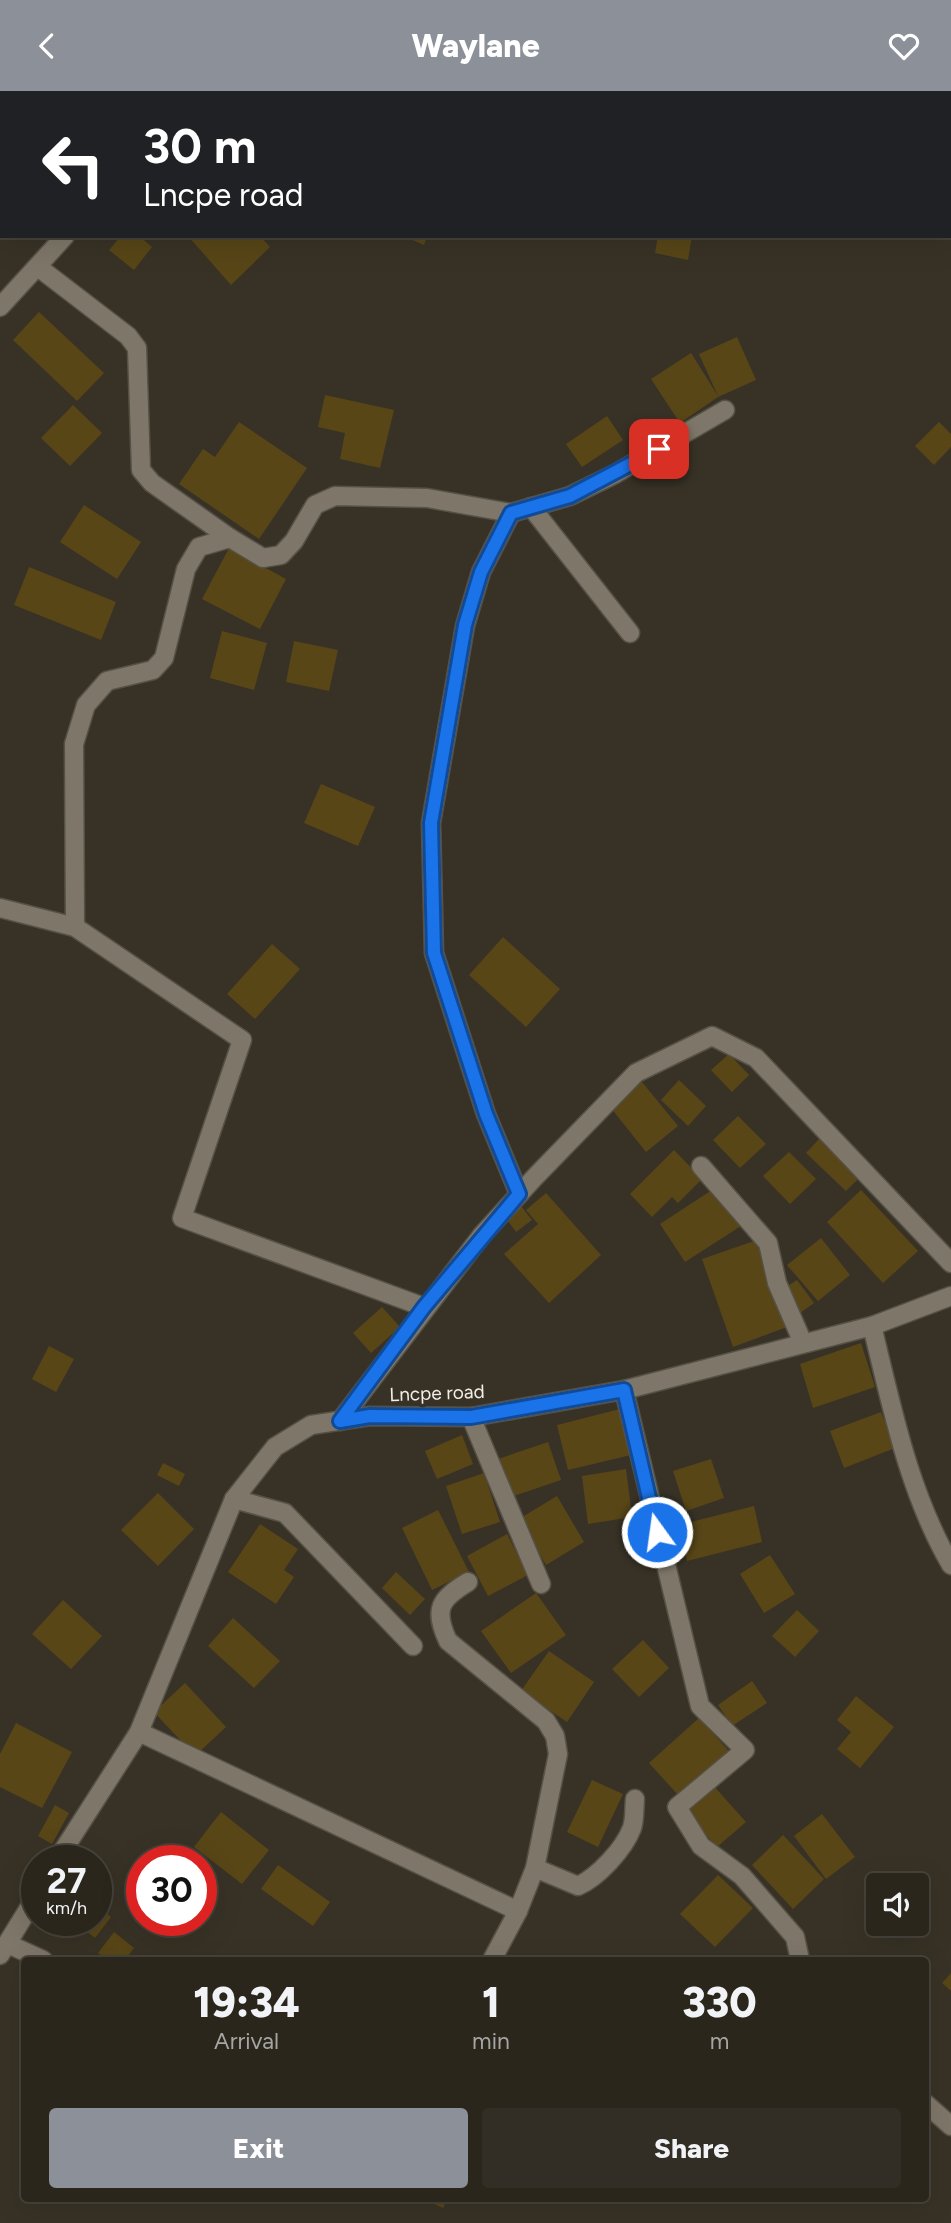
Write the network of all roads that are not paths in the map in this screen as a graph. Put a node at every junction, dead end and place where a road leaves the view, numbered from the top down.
1 (63, 238) edge
2 (38, 267) junction
3 (0, 307) edge
4 (724, 410) dead end
5 (531, 507) junction
6 (511, 513) junction
7 (230, 538) junction
8 (630, 633) dead end
9 (0, 908) edge
10 (75, 927) junction
11 (701, 1166) dead end
12 (519, 1194) junction
13 (951, 1263) edge
14 (951, 1296) edge
15 (424, 1307) junction
16 (872, 1326) junction
17 (803, 1343) junction
18 (624, 1390) junction
19 (471, 1417) junction
20 (340, 1421) junction
21 (234, 1499) junction
22 (951, 1565) edge
23 (468, 1582) dead end
24 (541, 1584) dead end
25 (413, 1646) dead end
26 (139, 1732) junction
27 (635, 1799) dead end
28 (67, 1845) edge
29 (535, 1868) junction
30 (518, 1911) junction
31 (21, 1921) edge
32 (4, 1949) edge
33 (32, 1957) edge
34 (494, 1957) edge
35 (799, 1957) edge
36 (929, 2107) edge
37 (951, 2126) edge

1 - 2 street
2 - 3 street
2 - 7 street
4 - 5 street
5 - 6 street
5 - 8 street
6 - 7 street
6 - 12 street
7 - 10 street
9 - 10 street
10 - 15 street
11 - 17 street
12 - 13 street
12 - 15 street
14 - 16 street, Lncpe road
15 - 20 street
16 - 17 street, Lncpe road
16 - 22 street
17 - 18 street, Lncpe road
18 - 19 street, Lncpe road
18 - 35 street
19 - 20 street, Lncpe road
19 - 24 street
20 - 21 street, Lncpe road
21 - 25 street
21 - 26 street, Lncpe road
23 - 29 street
26 - 28 street, Lncpe road
26 - 30 street
27 - 29 street
29 - 30 street
30 - 34 street
31 - 32 street
32 - 33 street
36 - 37 street

